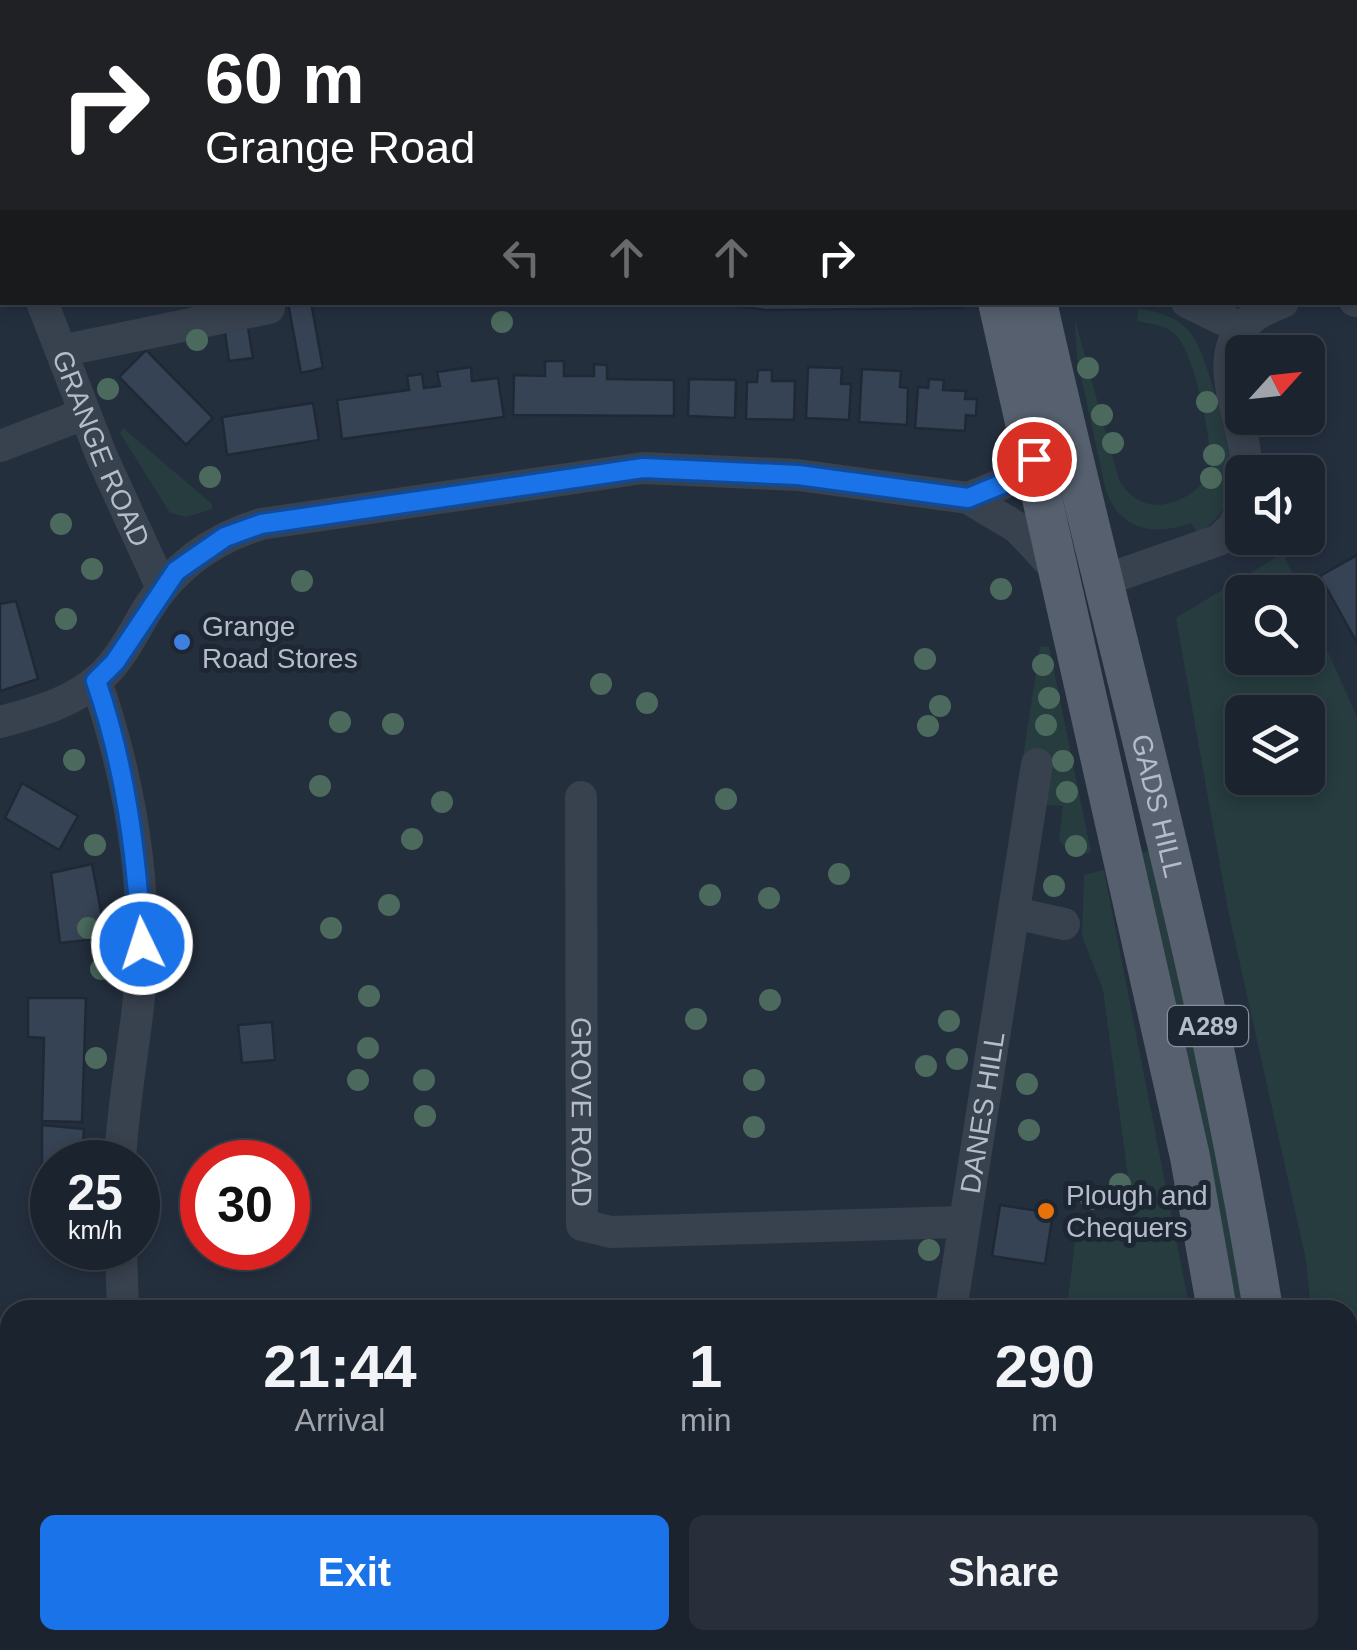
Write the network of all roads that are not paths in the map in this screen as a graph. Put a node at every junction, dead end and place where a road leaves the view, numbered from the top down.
1 (43, 305) edge
2 (999, 305) edge
3 (1038, 305) edge
4 (1192, 305) edge
5 (1277, 305) edge
6 (268, 308) dead end
7 (1242, 329) junction
8 (61, 352) junction
9 (84, 414) junction
10 (0, 446) edge
11 (1244, 455) edge
12 (1034, 459) junction
13 (968, 498) junction
14 (1225, 532) edge
15 (1060, 573) junction
16 (1102, 582) junction
17 (162, 588) junction
18 (96, 681) junction
19 (0, 722) edge
20 (1037, 764) dead end
21 (580, 797) dead end
22 (1014, 913) junction
23 (1064, 924) dead end
24 (122, 1140) edge
25 (963, 1222) junction
26 (122, 1270) edge
27 (123, 1300) edge
28 (952, 1300) edge
29 (1215, 1300) edge
30 (1260, 1300) edge

1 - 8 street, GRANGE ROAD
2 - 12 main road, GADS HILL / A289
3 - 16 main road, GADS HILL / A289
4 - 7 street
5 - 7 street
6 - 8 street
7 - 11 street
8 - 9 street, GRANGE ROAD
9 - 10 street
9 - 17 street, GRANGE ROAD
12 - 13 street
12 - 15 main road, GADS HILL / A289
13 - 15 street
13 - 17 street
14 - 16 street
15 - 29 main road, GADS HILL / A289
16 - 30 main road, GADS HILL / A289
17 - 18 street
18 - 19 street
18 - 24 street
20 - 22 street, DANES HILL
21 - 25 street, GROVE ROAD
22 - 23 street
22 - 25 street, DANES HILL
25 - 28 street, DANES HILL
26 - 27 street

